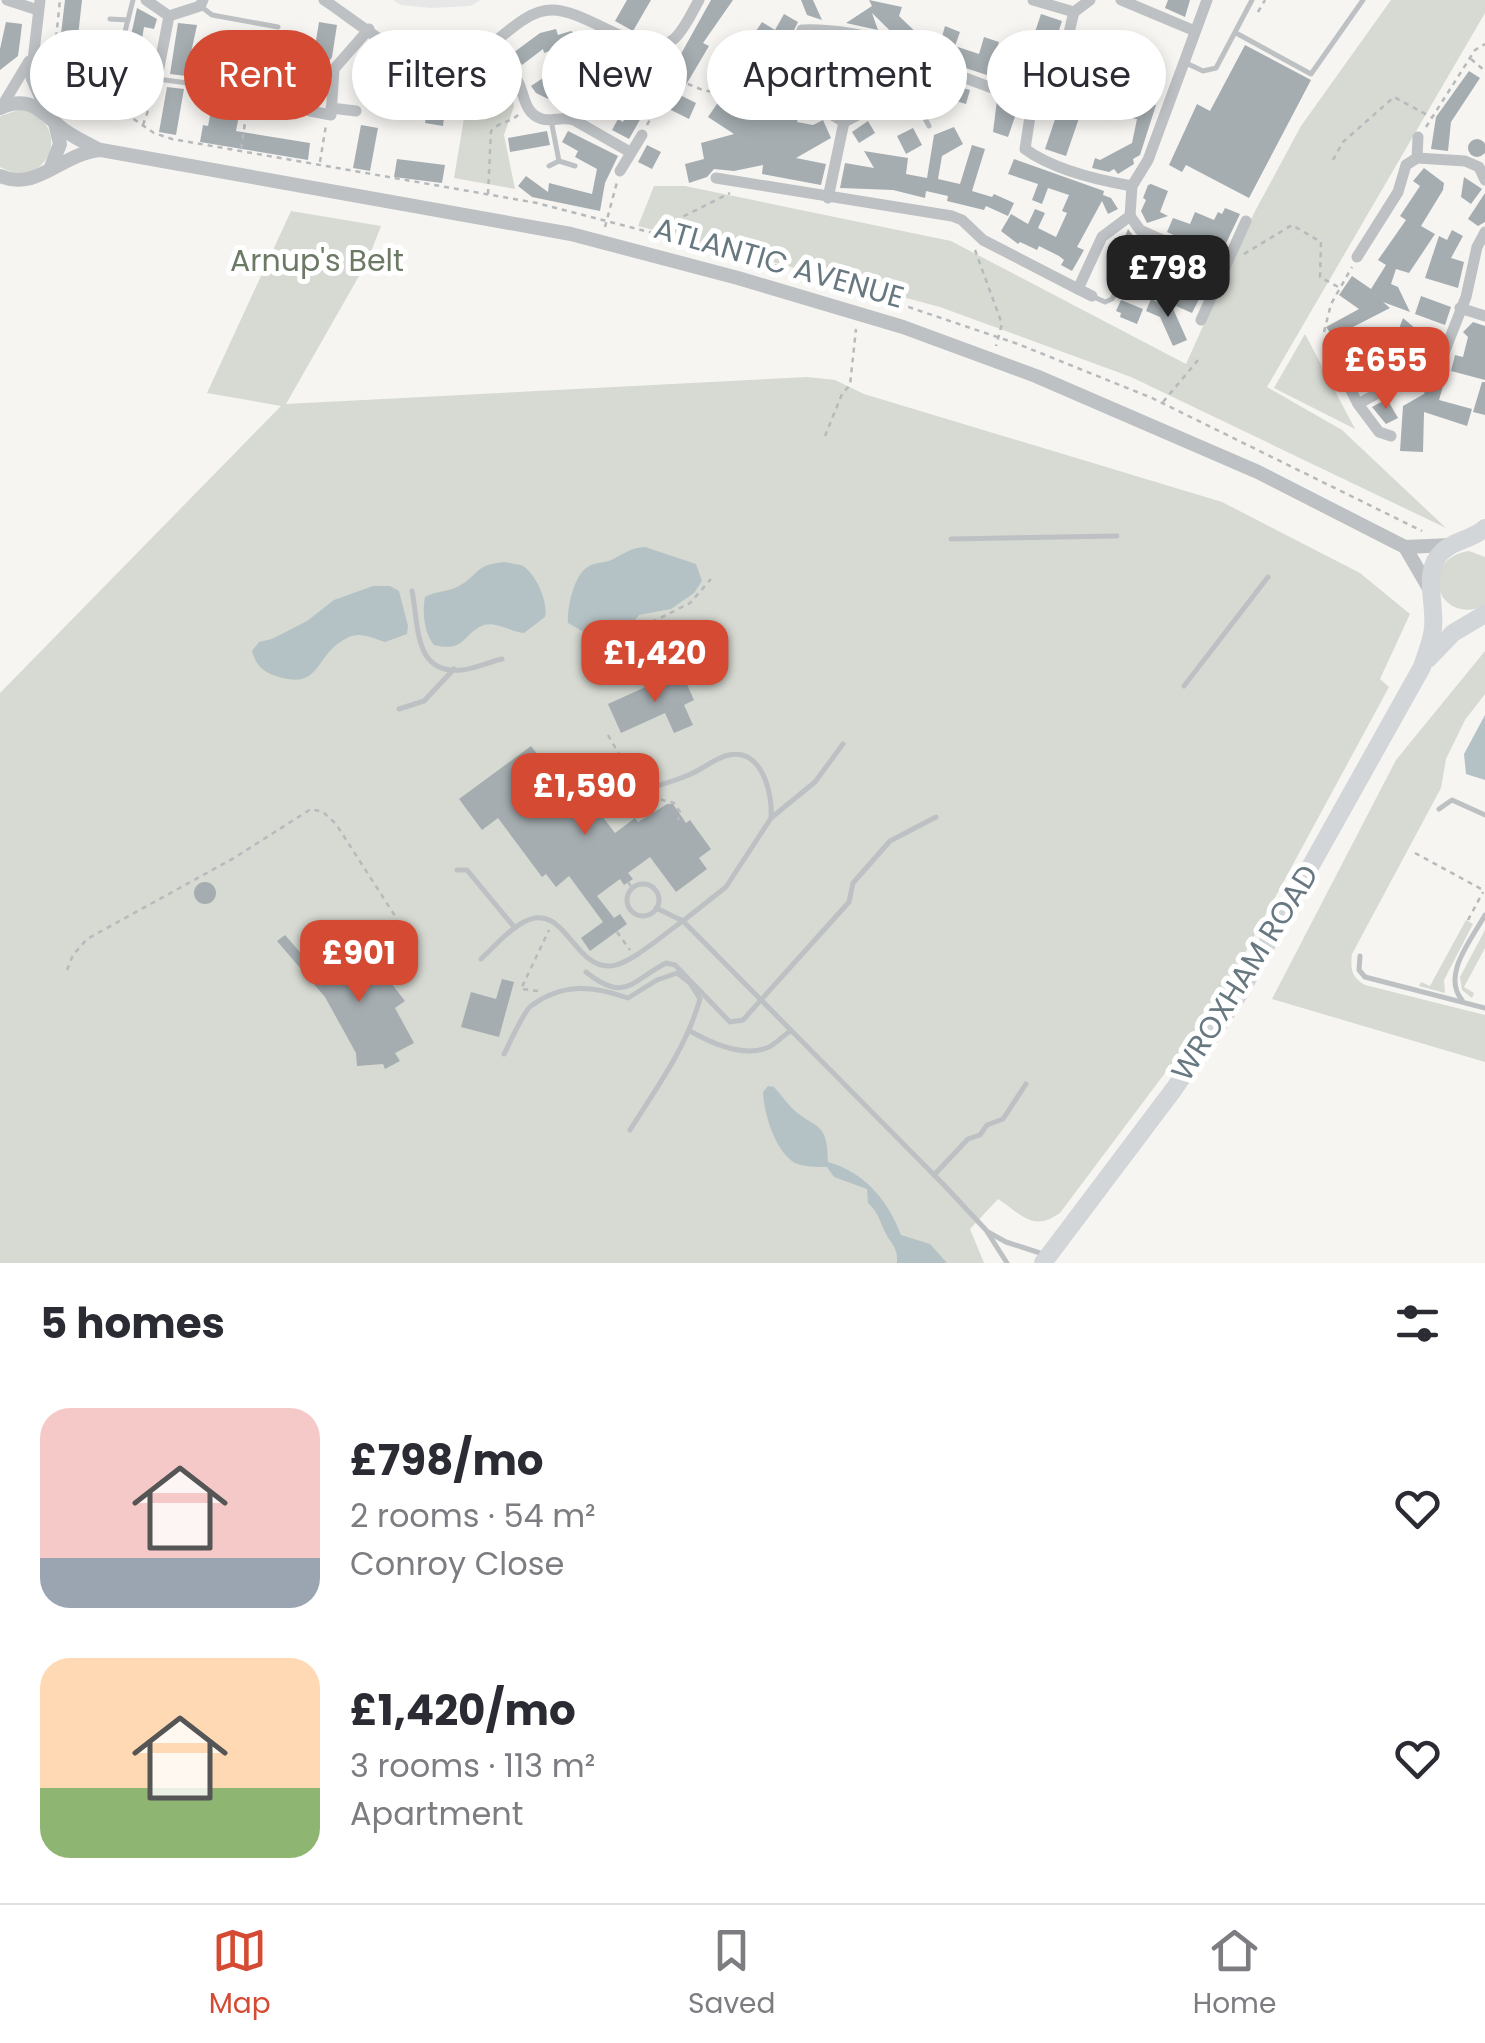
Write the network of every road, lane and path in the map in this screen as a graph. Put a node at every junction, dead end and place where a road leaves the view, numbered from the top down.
1 (7, 0) edge
2 (60, 0) edge
3 (133, 0) edge
4 (146, 0) edge
5 (324, 0) edge
6 (699, 0) edge
7 (1033, 0) edge
8 (1090, 0) edge
9 (1120, 0) edge
10 (1207, 0) edge
11 (1252, 0) edge
12 (1265, 0) edge
13 (1363, 0) edge
14 (202, 3) edge
15 (39, 5) edge
16 (554, 5) edge
17 (1074, 12) junction
18 (169, 16) junction
19 (1255, 16) dead end
20 (110, 19) dead end
21 (128, 20) junction
22 (278, 27) dead end
23 (35, 30) edge
24 (56, 30) edge
25 (125, 30) edge
26 (368, 30) edge
27 (512, 30) edge
28 (609, 30) edge
29 (679, 30) edge
30 (802, 30) edge
31 (829, 30) edge
32 (1068, 30) edge
33 (1195, 31) junction
34 (1236, 33) junction
35 (164, 42) edge
36 (1485, 44) edge
37 (352, 48) edge
38 (1470, 58) junction
39 (30, 59) edge
40 (1184, 62) junction
41 (1485, 71) edge
42 (332, 90) edge
43 (522, 90) edge
44 (30, 104) edge
45 (527, 106) junction
46 (1, 107) edge
47 (1431, 116) junction
48 (542, 119) edge
49 (52, 120) edge
50 (56, 120) edge
51 (145, 120) edge
52 (248, 120) edge
53 (328, 120) edge
54 (551, 120) edge
55 (574, 120) edge
56 (650, 120) edge
57 (840, 120) edge
58 (848, 120) edge
59 (927, 120) edge
60 (1029, 120) edge
61 (844, 122) junction
62 (143, 126) dead end
63 (929, 126) dead end
64 (642, 135) joint
65 (1417, 146) junction
66 (101, 150) junction
67 (241, 151) dead end
68 (630, 152) junction
69 (1333, 160) dead end
70 (560, 161) junction
71 (1482, 164) edge
72 (320, 165) dead end
73 (549, 166) dead end
74 (575, 166) dead end
75 (51, 168) junction
76 (620, 170) joint
77 (0, 176) edge
78 (716, 178) dead end
79 (1485, 180) edge
80 (755, 184) junction
81 (1132, 186) junction
82 (488, 195) dead end
83 (828, 198) junction
84 (1130, 216) junction
85 (1246, 221) dead end
86 (606, 222) dead end
87 (1485, 232) edge
88 (977, 234) junction
89 (663, 236) dead end
90 (1358, 257) joint
91 (1225, 268) junction
92 (1121, 284) dead end
93 (1078, 288) junction
94 (1340, 288) junction
95 (1092, 296) joint
96 (1460, 308) junction
97 (857, 313) junction
98 (1485, 316) edge
99 (1202, 320) dead end
100 (999, 339) dead end
101 (1328, 345) joint
102 (1198, 360) dead end
103 (1162, 403) dead end
104 (1358, 404) junction
105 (824, 436) dead end
106 (1391, 436) dead end
107 (1485, 528) edge
108 (1117, 536) dead end
109 (951, 539) dead end
110 (1468, 543) edge
111 (1405, 548) junction
112 (1268, 577) dead end
113 (711, 579) dead end
114 (412, 591) dead end
115 (1433, 596) junction
116 (1481, 616) edge
117 (652, 622) dead end
118 (502, 659) dead end
119 (1422, 666) junction
120 (454, 669) junction
121 (1184, 686) dead end
122 (399, 710) dead end
123 (608, 736) dead end
124 (843, 744) dead end
125 (641, 791) junction
126 (1439, 809) dead end
127 (1485, 814) edge
128 (936, 817) dead end
129 (772, 818) junction
130 (678, 820) dead end
131 (1415, 854) dead end
132 (456, 870) dead end
133 (1484, 891) edge
134 (656, 908) junction
135 (1485, 915) edge
136 (397, 918) dead end
137 (1468, 920) dead end
138 (552, 921) junction
139 (683, 921) junction
140 (515, 928) junction
141 (617, 932) dead end
142 (634, 955) junction
143 (1360, 956) dead end
144 (482, 959) dead end
145 (67, 970) dead end
146 (586, 972) dead end
147 (521, 989) dead end
148 (761, 1000) junction
149 (1470, 1004) junction
150 (1485, 1008) edge
151 (690, 1030) junction
152 (789, 1032) dead end
153 (504, 1054) dead end
154 (1026, 1084) dead end
155 (630, 1130) dead end
156 (934, 1175) junction
157 (986, 1230) junction
158 (1046, 1260) edge
159 (1007, 1263) edge

1 - 15 street
2 - 24 path
3 - 21 lane
4 - 18 street
5 - 26 street
6 - 29 street
7 - 17 street
8 - 17 street
9 - 33 street
10 - 33 street
11 - 34 lane
12 - 19 path
13 - 34 lane
14 - 18 street
14 - 22 lane
15 - 23 street
16 - 27 street
16 - 28 street
17 - 32 street
18 - 35 street
20 - 21 lane
21 - 25 lane
30 - 31 street
33 - 40 street
34 - 40 lane
36 - 38 path
37 - 42 street
38 - 41 path
38 - 47 path
39 - 46 street
40 - 81 street
43 - 45 street
44 - 46 street, ATLANTIC AVENUE
45 - 48 street
45 - 82 path
47 - 65 path
47 - 69 path
49 - 75 street
50 - 66 street, ATLANTIC AVENUE
51 - 62 path
52 - 67 path
53 - 72 path
54 - 70 lane
55 - 68 street
56 - 64 path
57 - 61 street
58 - 61 street
59 - 63 lane
60 - 81 street
61 - 83 street
64 - 68 street
65 - 71 street
65 - 90 street
66 - 75 street, ATLANTIC AVENUE
66 - 97 street, ATLANTIC AVENUE
68 - 76 street
70 - 73 lane
70 - 74 lane
71 - 79 street
75 - 77 street, ATLANTIC AVENUE
76 - 86 path
78 - 80 street
80 - 83 street
80 - 89 path
81 - 84 street
83 - 88 street
84 - 91 street
84 - 93 street
85 - 91 street
87 - 96 street
88 - 93 street
88 - 100 path
90 - 94 path
91 - 94 path
91 - 99 street
92 - 95 lane
93 - 95 street
94 - 101 path
96 - 98 street
96 - 104 street
97 - 105 path
97 - 111 street, ATLANTIC AVENUE
101 - 104 street
102 - 103 path
104 - 106 street
107 - 110 main road, WROXHAM ROAD
108 - 109 lane
110 - 111 street
110 - 115 main road, WROXHAM ROAD
111 - 115 street
112 - 121 lane
113 - 117 path
114 - 120 lane
115 - 116 main road, WROXHAM ROAD
115 - 119 main road, WROXHAM ROAD
116 - 119 main road, WROXHAM ROAD
118 - 120 lane
119 - 158 main road, WROXHAM ROAD
120 - 122 lane
123 - 125 path
124 - 129 lane
125 - 129 lane
125 - 130 path
126 - 127 lane
128 - 148 lane
129 - 139 lane
131 - 133 path
132 - 140 lane
133 - 137 path
134 - 134 lane
134 - 139 lane
135 - 149 lane
136 - 145 path
138 - 140 lane
138 - 142 lane
138 - 147 path
139 - 142 lane
139 - 148 lane
140 - 144 lane
141 - 142 path
143 - 149 lane
146 - 148 lane
148 - 156 lane
149 - 150 lane
151 - 152 lane
151 - 153 lane
151 - 155 lane
154 - 156 lane
156 - 157 lane
157 - 158 lane
157 - 159 lane

